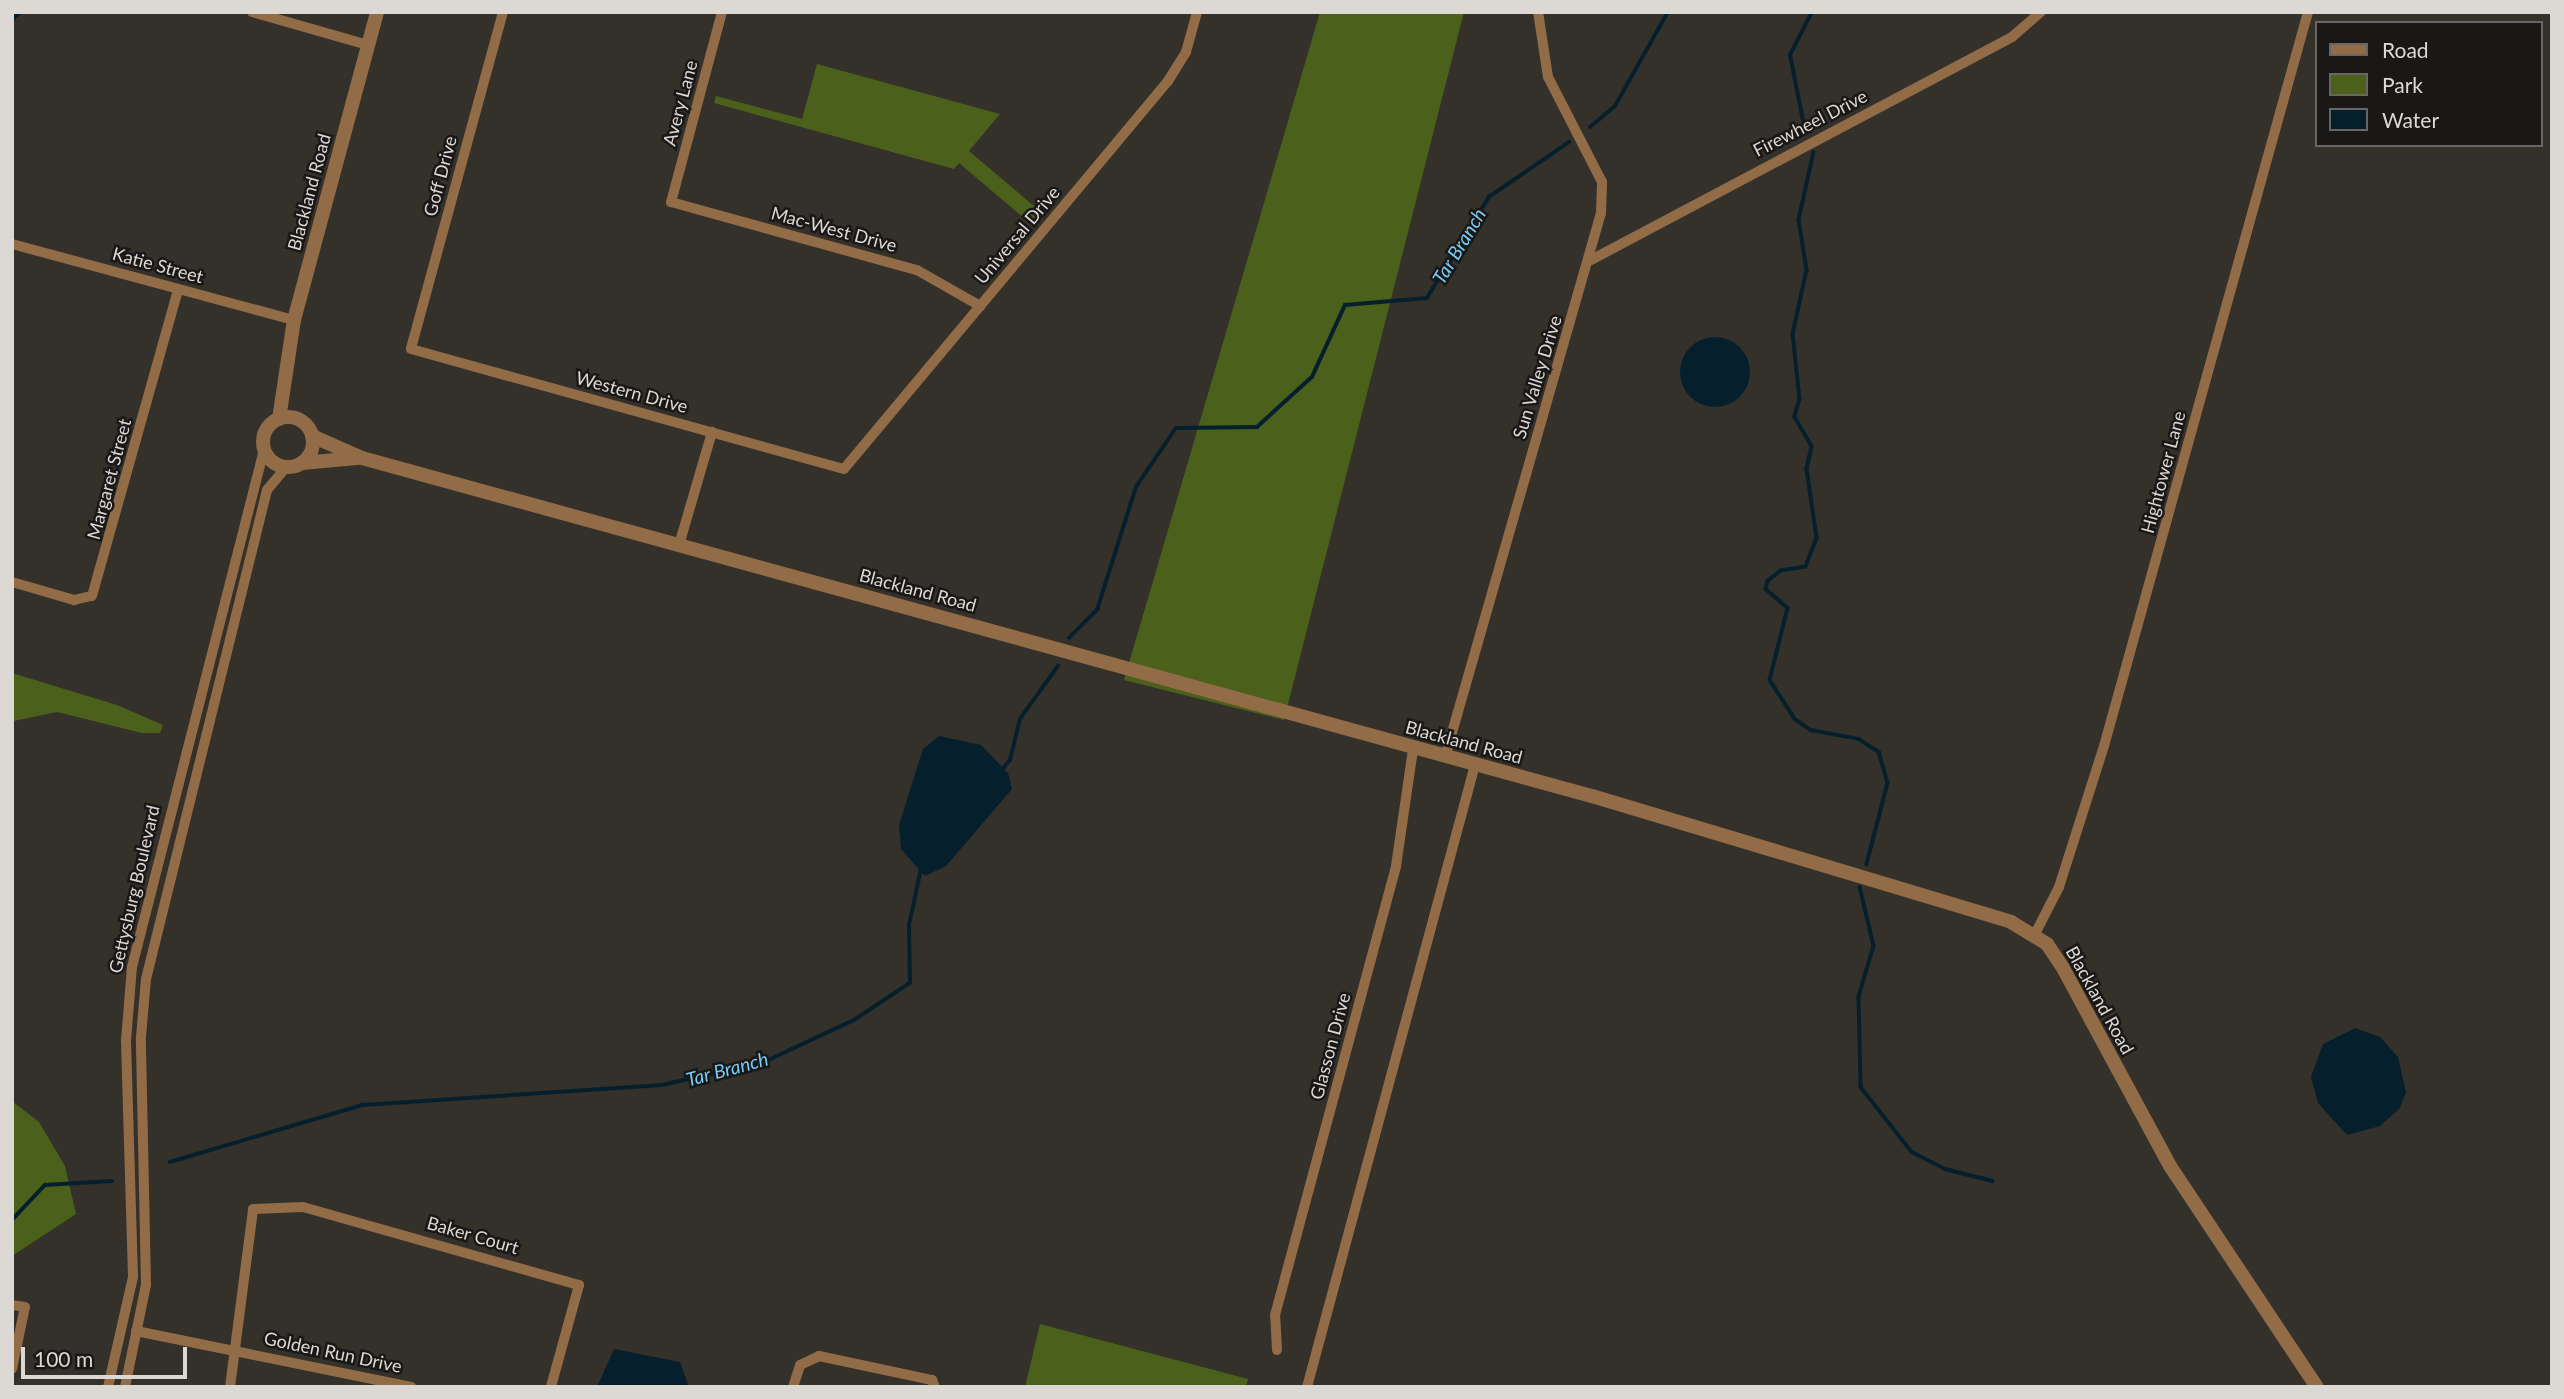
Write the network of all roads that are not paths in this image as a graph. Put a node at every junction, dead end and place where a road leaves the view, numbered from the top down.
1 (252, 12) edge
2 (377, 12) edge
3 (503, 12) edge
4 (722, 12) edge
5 (1197, 12) edge
6 (1538, 12) edge
7 (2041, 12) edge
8 (2308, 12) edge
9 (368, 45) junction
10 (671, 202) joint
11 (12, 244) edge
12 (1591, 260) junction
13 (178, 289) junction
14 (980, 306) junction
15 (294, 320) junction
16 (411, 349) joint
17 (287, 383) junction
18 (279, 419) junction
19 (302, 422) junction
20 (712, 432) junction
21 (312, 436) junction
22 (264, 450) junction
23 (362, 458) junction
24 (302, 463) junction
25 (286, 467) junction
26 (844, 468) joint
27 (679, 545) junction
28 (12, 582) edge
29 (1413, 749) junction
30 (1445, 757) junction
31 (1475, 765) junction
32 (170, 807) junction
33 (187, 811) junction
34 (149, 896) junction
35 (163, 900) junction
36 (2035, 934) junction
37 (143, 1086) junction
38 (128, 1088) junction
39 (13, 1305) edge
40 (124, 1329) junction
41 (141, 1332) junction
42 (1277, 1350) dead end
43 (239, 1351) junction
44 (12, 1369) edge
45 (108, 1387) edge
46 (125, 1387) edge
47 (230, 1387) edge
48 (411, 1387) edge
49 (551, 1387) edge
50 (793, 1387) edge
51 (935, 1387) edge
52 (1307, 1387) edge
53 (2317, 1387) edge

1 - 9 street
2 - 9 street, Blackland Road
3 - 16 street, Goff Drive
4 - 10 street, Avery Lane
5 - 14 street, Universal Drive
6 - 12 street, Sun Valley Drive
7 - 12 street, Firewheel Drive
8 - 36 street, Hightower Lane
9 - 15 street, Blackland Road
10 - 14 street, Mac-West Drive
11 - 13 street, Katie Street
12 - 30 street, Sun Valley Drive
13 - 15 street, Katie Street
13 - 28 street, Margaret Street
14 - 26 street, Universal Drive
15 - 17 street, Blackland Road
16 - 20 street, Western Drive
17 - 18 street, Blackland Road
17 - 19 street, Blackland Road
18 - 19 street
18 - 22 street
19 - 21 street
20 - 26 street, Western Drive
20 - 27 street
21 - 23 street, Blackland Road
21 - 24 street
22 - 25 street
22 - 32 street, Gettysburg Boulevard
23 - 24 street, Blackland Road
23 - 27 street, Blackland Road
24 - 25 street
25 - 33 street, Gettysburg Boulevard
27 - 29 street, Blackland Road
29 - 30 street, Blackland Road
29 - 42 street, Glasson Drive
30 - 31 street, Blackland Road
31 - 36 street, Blackland Road
31 - 52 street
32 - 33 street
32 - 34 street, Gettysburg Boulevard
33 - 35 street, Gettysburg Boulevard
34 - 35 street
34 - 38 street, Gettysburg Boulevard
35 - 37 street, Gettysburg Boulevard
36 - 53 street, Blackland Road
37 - 38 street
37 - 41 street, Gettysburg Boulevard
38 - 40 street, Gettysburg Boulevard
39 - 44 street
40 - 41 street, Golden Run Drive
40 - 45 street, Gettysburg Boulevard
41 - 43 street, Golden Run Drive
41 - 46 street, Gettysburg Boulevard
43 - 47 street
43 - 48 street, Golden Run Drive
43 - 49 street, Baker Court
50 - 51 street

